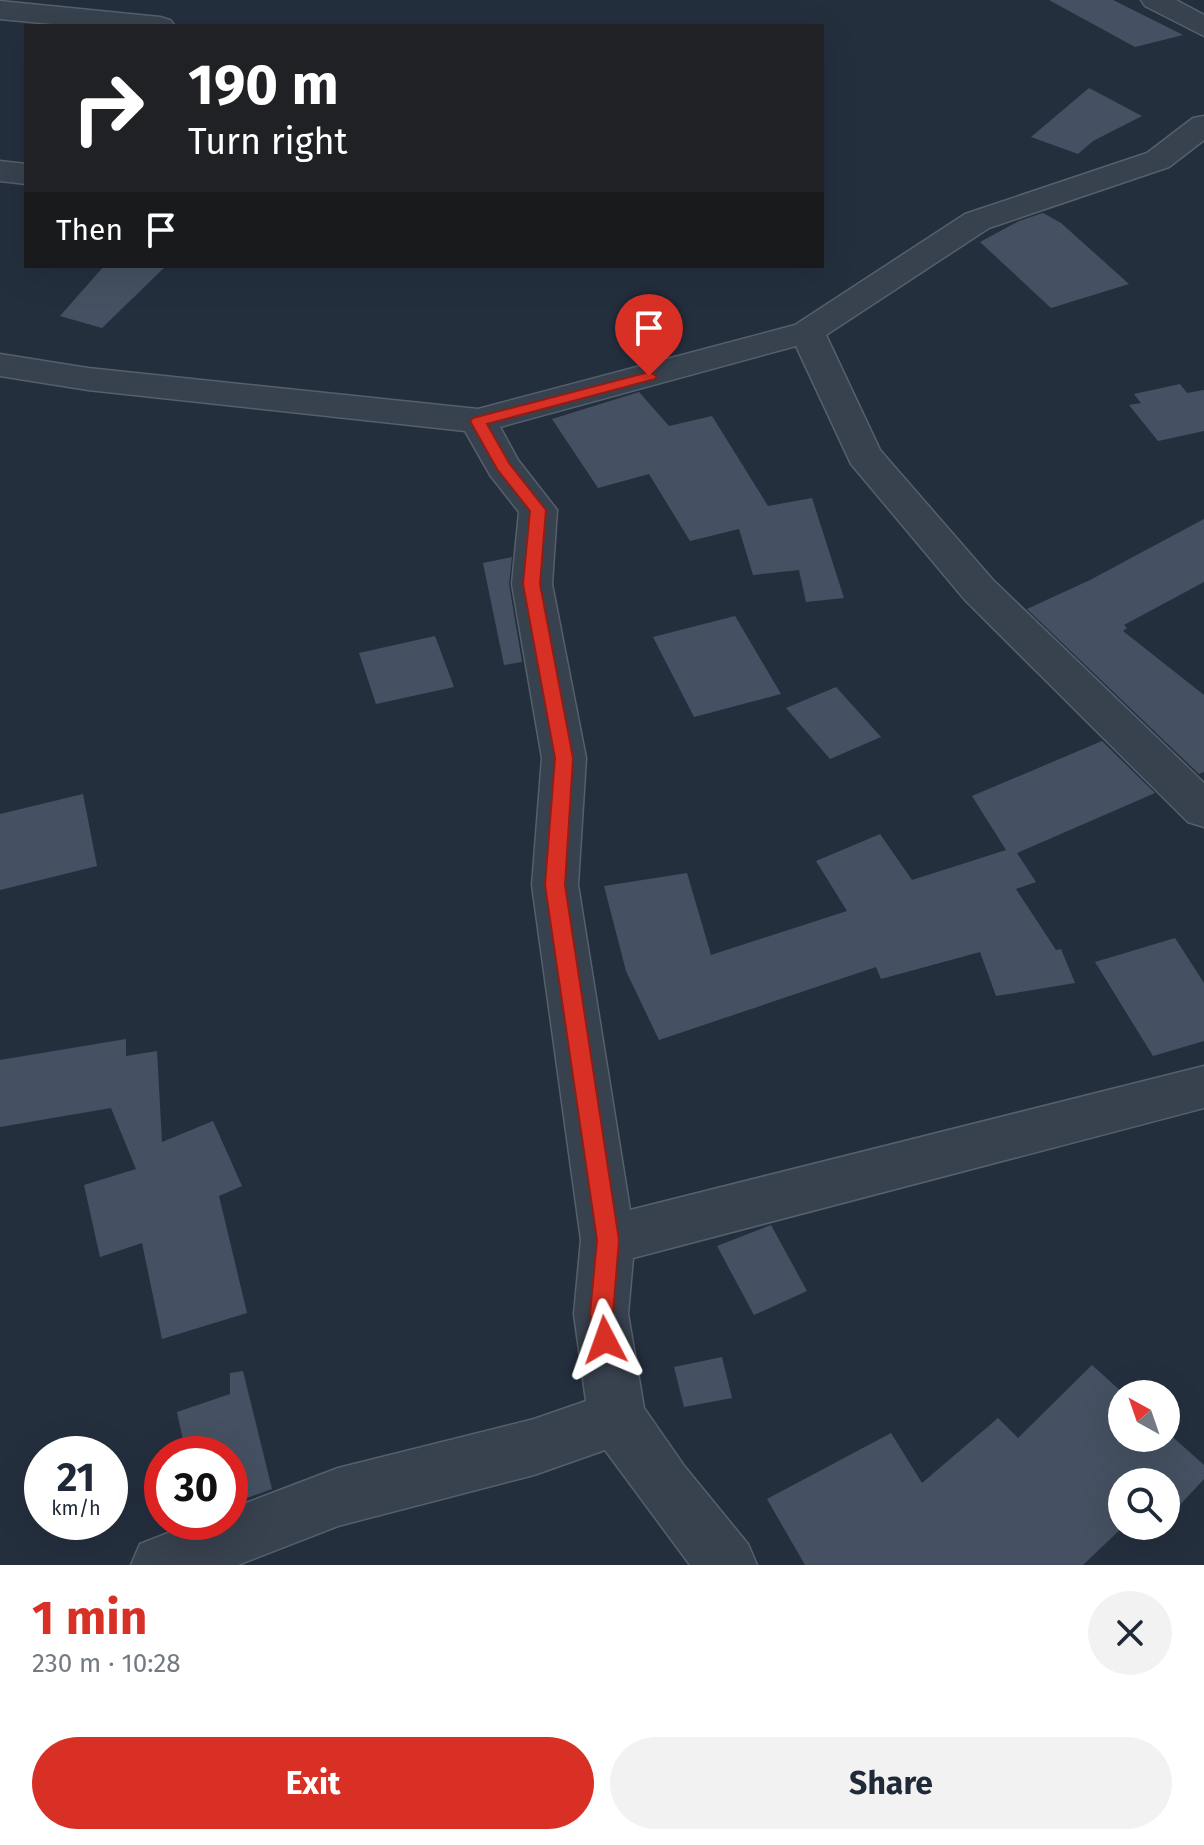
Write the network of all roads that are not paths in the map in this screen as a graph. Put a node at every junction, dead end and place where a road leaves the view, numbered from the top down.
1 (1197, 0) edge
2 (1160, 3) edge
3 (0, 10) edge
4 (140, 24) edge
5 (1204, 27) edge
6 (1204, 125) edge
7 (0, 171) edge
8 (24, 174) edge
9 (807, 332) junction
10 (0, 365) edge
11 (478, 421) junction
12 (1204, 810) edge
13 (1204, 1087) edge
14 (608, 1240) junction
15 (617, 1418) junction
16 (161, 1565) edge
17 (727, 1565) edge

1 - 2 street
2 - 5 street
3 - 4 street
6 - 9 street
7 - 8 street
9 - 11 street
9 - 12 street
10 - 11 street
11 - 14 street
13 - 14 street
14 - 15 street
15 - 16 street
15 - 17 street

